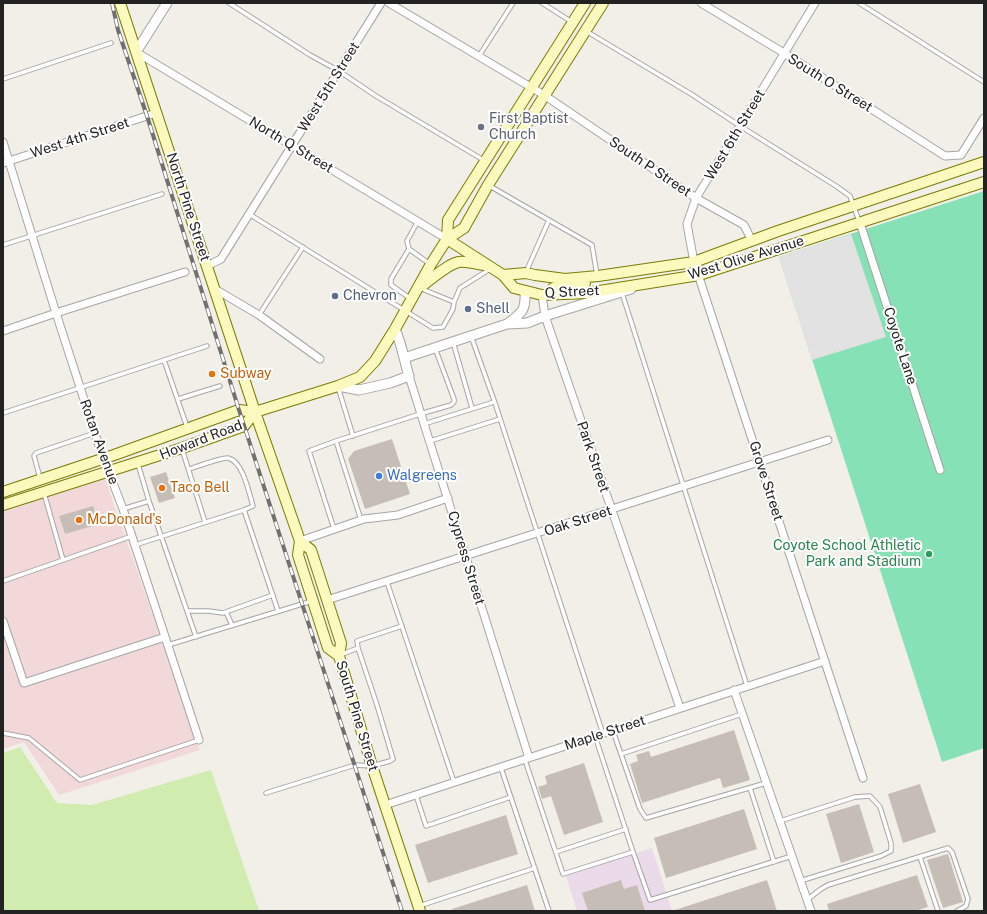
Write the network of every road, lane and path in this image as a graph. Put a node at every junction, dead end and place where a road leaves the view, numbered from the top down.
1 (120, 3) edge
2 (167, 3) edge
3 (229, 3) edge
4 (381, 3) edge
5 (389, 3) edge
6 (514, 3) edge
7 (542, 3) edge
8 (585, 3) edge
9 (603, 3) edge
10 (701, 3) edge
11 (815, 3) edge
12 (859, 3) edge
13 (573, 23) junction
14 (585, 31) junction
15 (111, 43) dead end
16 (136, 52) junction
17 (784, 53) junction
18 (479, 56) junction
19 (339, 71) junction
20 (3, 79) edge
21 (984, 82) edge
22 (531, 88) junction
23 (544, 95) junction
24 (156, 113) junction
25 (984, 118) edge
26 (740, 126) junction
27 (3, 142) edge
28 (292, 146) junction
29 (6, 162) edge
30 (485, 162) junction
31 (984, 162) edge
32 (984, 182) edge
33 (488, 185) junction
34 (162, 194) dead end
35 (696, 198) junction
36 (854, 205) junction
37 (249, 214) junction
38 (549, 220) junction
39 (418, 221) junction
40 (860, 223) junction
41 (32, 235) junction
42 (447, 239) junction
43 (752, 241) junction
44 (3, 245) edge
45 (303, 247) junction
46 (409, 249) junction
47 (694, 262) junction
48 (431, 264) junction
49 (207, 266) junction
50 (492, 267) junction
51 (185, 272) dead end
52 (526, 273) junction
53 (503, 275) junction
54 (699, 275) junction
55 (598, 276) junction
56 (565, 279) joint
57 (647, 284) junction
58 (418, 288) junction
59 (215, 289) junction
60 (525, 291) junction
61 (622, 292) junction
62 (542, 295) junction
63 (412, 300) junction
64 (454, 302) junction
65 (406, 311) junction
66 (56, 313) junction
67 (259, 316) junction
68 (545, 316) junction
69 (507, 324) junction
70 (395, 330) junction
71 (3, 331) edge
72 (471, 335) junction
73 (452, 341) junction
74 (207, 346) dead end
75 (435, 347) junction
76 (404, 358) junction
77 (320, 359) dead end
78 (164, 360) junction
79 (409, 376) junction
80 (220, 386) dead end
81 (338, 386) junction
82 (80, 388) junction
83 (178, 399) junction
84 (494, 402) junction
85 (472, 408) junction
86 (255, 412) junction
87 (3, 413) edge
88 (420, 414) junction
89 (500, 419) junction
90 (424, 424) junction
91 (188, 428) junction
92 (95, 433) junction
93 (353, 436) junction
94 (828, 440) dead end
95 (336, 441) junction
96 (430, 441) junction
97 (182, 448) junction
98 (103, 459) junction
99 (137, 462) junction
100 (760, 462) junction
101 (188, 469) junction
102 (940, 470) dead end
103 (109, 471) junction
104 (41, 479) junction
105 (684, 486) junction
106 (3, 492) edge
107 (44, 492) junction
108 (448, 498) junction
109 (149, 501) junction
110 (3, 505) edge
111 (123, 509) junction
112 (244, 510) junction
113 (611, 510) junction
114 (361, 520) junction
115 (205, 522) junction
116 (334, 529) junction
117 (538, 534) junction
118 (132, 536) junction
119 (161, 536) junction
120 (300, 544) junction
121 (135, 545) junction
122 (466, 557) junction
123 (63, 560) junction
124 (3, 581) edge
125 (387, 582) junction
126 (273, 595) junction
127 (313, 600) junction
128 (327, 600) junction
129 (278, 610) junction
130 (187, 611) junction
131 (226, 612) junction
132 (3, 621) edge
133 (232, 625) junction
134 (402, 626) junction
135 (165, 637) junction
136 (196, 637) junction
137 (168, 645) junction
138 (358, 648) junction
139 (339, 654) junction
140 (825, 661) junction
141 (747, 686) junction
142 (734, 690) junction
143 (680, 708) junction
144 (742, 714) junction
145 (613, 730) junction
146 (3, 733) edge
147 (603, 734) junction
148 (595, 736) junction
149 (199, 740) joint
150 (621, 754) junction
151 (527, 759) junction
152 (372, 766) junction
153 (501, 768) junction
154 (863, 778) dead end
155 (455, 783) junction
156 (766, 783) junction
157 (750, 788) junction
158 (266, 793) dead end
159 (416, 795) junction
160 (511, 797) junction
161 (385, 805) junction
162 (780, 822) junction
163 (626, 829) junction
164 (556, 852) junction
165 (633, 852) junction
166 (792, 856) junction
167 (920, 857) junction
168 (774, 862) junction
169 (535, 868) junction
170 (800, 881) junction
171 (807, 900) junction
172 (419, 908) edge
173 (549, 911) edge
174 (811, 911) edge
175 (938, 911) edge
176 (957, 911) edge

1 - 16 main road, North Pine Street
2 - 16 street
3 - 19 lane
4 - 19 street, West 5th Street
5 - 18 street, South P Street
6 - 18 lane
7 - 13 lane
8 - 13 main road
9 - 14 main road
10 - 17 street, South O Street
11 - 17 street, West 6th Street
12 - 21 lane
13 - 22 main road
14 - 23 main road
14 - 26 lane
15 - 20 lane
16 - 24 main road, North Pine Street
16 - 28 street, North Q Street
17 - 25 street, South O Street
17 - 26 street, West 6th Street
18 - 22 street, South P Street
19 - 28 street, West 5th Street
19 - 30 lane
22 - 23 street, South P Street
22 - 30 main road
23 - 33 main road
23 - 35 street, South P Street
24 - 29 street, West 4th Street
24 - 49 main road, North Pine Street
26 - 35 street, West 6th Street
26 - 36 lane
27 - 29 street, Rotan Avenue
28 - 37 street, West 5th Street
28 - 39 street, North Q Street
29 - 41 street, Rotan Avenue
30 - 42 main road
31 - 36 main road, West Olive Avenue
32 - 40 main road, West Olive Avenue
33 - 38 lane
33 - 42 main road
34 - 41 lane
35 - 43 street, South P Street
35 - 47 street, West 6th Street
36 - 40 lane
36 - 43 main road, West Olive Avenue
37 - 45 lane
37 - 49 street, West 5th Street
38 - 52 lane
38 - 55 lane
39 - 42 street, North Q Street
39 - 46 lane
40 - 54 main road, West Olive Avenue
40 - 102 street, Coyote Lane
41 - 44 lane
41 - 66 street, Rotan Avenue
42 - 48 main road
42 - 50 main road, Q Street
43 - 47 main road, West Olive Avenue
45 - 65 lane
45 - 67 lane
46 - 48 lane
46 - 63 lane
47 - 54 street, West 6th Street
47 - 55 main road, West Olive Avenue
48 - 58 main road
49 - 59 main road, North Pine Street
50 - 53 main road, Q Street
50 - 58 main road
50 - 64 lane
51 - 66 street
52 - 53 main road, Q Street
52 - 56 main road, Q Street
53 - 60 main road, Q Street
54 - 57 main road, West Olive Avenue
54 - 100 street, Grove Street
55 - 56 main road, West Olive Avenue
55 - 62 main road
57 - 61 street, West Olive Avenue
57 - 62 main road, Q Street
58 - 63 main road
58 - 64 lane
59 - 67 street
59 - 86 main road, North Pine Street
60 - 62 main road, Q Street
60 - 69 street, West Olive Avenue
61 - 68 street, West Olive Avenue
61 - 105 lane
62 - 68 street, Park Street
63 - 65 main road
64 - 65 lane
65 - 70 main road
66 - 71 street
66 - 82 street, Rotan Avenue
67 - 77 street
68 - 69 street, West Olive Avenue
68 - 113 street, Park Street
69 - 72 street, West Olive Avenue
70 - 76 street, Cypress Street
70 - 81 main road
72 - 73 street, West Olive Avenue
72 - 84 lane
73 - 75 street, West Olive Avenue
73 - 85 lane
74 - 78 lane
75 - 76 street, West Olive Avenue
75 - 88 lane
76 - 79 street, Cypress Street
78 - 82 lane
78 - 83 lane
79 - 81 street
79 - 88 street, Cypress Street
80 - 83 lane
81 - 86 main road
81 - 93 lane
82 - 87 lane
82 - 92 street, Rotan Avenue
83 - 91 lane
84 - 85 lane
84 - 89 lane
85 - 90 lane
86 - 91 main road, Howard Road
86 - 97 main road, Howard Road
86 - 120 main road, South Pine Street
88 - 90 street, Cypress Street
88 - 93 lane
89 - 96 lane
89 - 117 lane
90 - 96 street, Cypress Street
91 - 98 main road, Howard Road
92 - 98 street, Rotan Avenue
92 - 104 lane
93 - 95 lane
94 - 100 street, Oak Street
95 - 114 lane
95 - 116 lane
96 - 108 street, Cypress Street
97 - 99 main road, Howard Road
97 - 101 lane
98 - 103 street, Rotan Avenue
98 - 104 main road, Howard Road
99 - 103 main road, Howard Road
99 - 109 lane
100 - 105 street, Oak Street
100 - 140 street, Grove Street
101 - 112 lane
101 - 115 lane
103 - 107 main road, Howard Road
103 - 111 street, Rotan Avenue
104 - 106 main road, Howard Road
105 - 113 street, Oak Street
105 - 141 lane
107 - 110 main road, Howard Road
107 - 123 lane
108 - 114 street
108 - 122 street, Cypress Street
109 - 111 lane
109 - 119 lane
111 - 118 street, Rotan Avenue
112 - 115 lane
112 - 126 lane
113 - 117 street, Oak Street
113 - 143 street, Park Street
114 - 116 street
115 - 119 lane
116 - 120 street
117 - 122 street, Oak Street
117 - 147 lane
118 - 121 street, Rotan Avenue
118 - 123 lane
119 - 121 lane
119 - 130 lane
120 - 127 main road, South Pine Street
120 - 128 main road
121 - 135 street, Rotan Avenue
122 - 125 street, Oak Street
122 - 151 street, Cypress Street
123 - 124 lane
125 - 128 street, Oak Street
125 - 134 lane
126 - 129 lane
126 - 131 lane
127 - 129 lane
127 - 139 main road, South Pine Street
128 - 139 main road
129 - 133 lane
130 - 131 lane
130 - 136 lane
131 - 133 lane
132 - 135 street
133 - 136 lane
134 - 138 lane
134 - 155 lane
135 - 137 street, Rotan Avenue
136 - 137 lane
137 - 149 street, Rotan Avenue
138 - 139 lane
138 - 152 lane
139 - 152 main road, South Pine Street
140 - 141 street, Maple Street
140 - 154 street, Grove Street
141 - 142 street, Maple Street
142 - 143 street, Maple Street
142 - 144 street
143 - 145 street, Maple Street
144 - 150 lane
144 - 156 street
145 - 147 street, Maple Street
145 - 150 lane
146 - 149 lane
147 - 148 street, Maple Street
148 - 151 street, Maple Street
148 - 163 lane
150 - 157 lane
151 - 153 street, Maple Street
151 - 164 lane
152 - 158 lane
152 - 161 main road, South Pine Street
153 - 155 street, Maple Street
153 - 160 lane
155 - 159 street, Maple Street
156 - 157 lane
156 - 162 street
157 - 168 lane
159 - 160 lane
159 - 161 street, Maple Street
160 - 169 lane
161 - 172 main road, South Pine Street
162 - 166 street
162 - 170 lane
163 - 164 lane
163 - 165 lane
164 - 165 lane
165 - 168 lane
166 - 168 lane
166 - 170 street
167 - 171 lane
167 - 175 lane
167 - 176 lane
169 - 172 lane
169 - 173 lane
170 - 171 street
171 - 174 street

